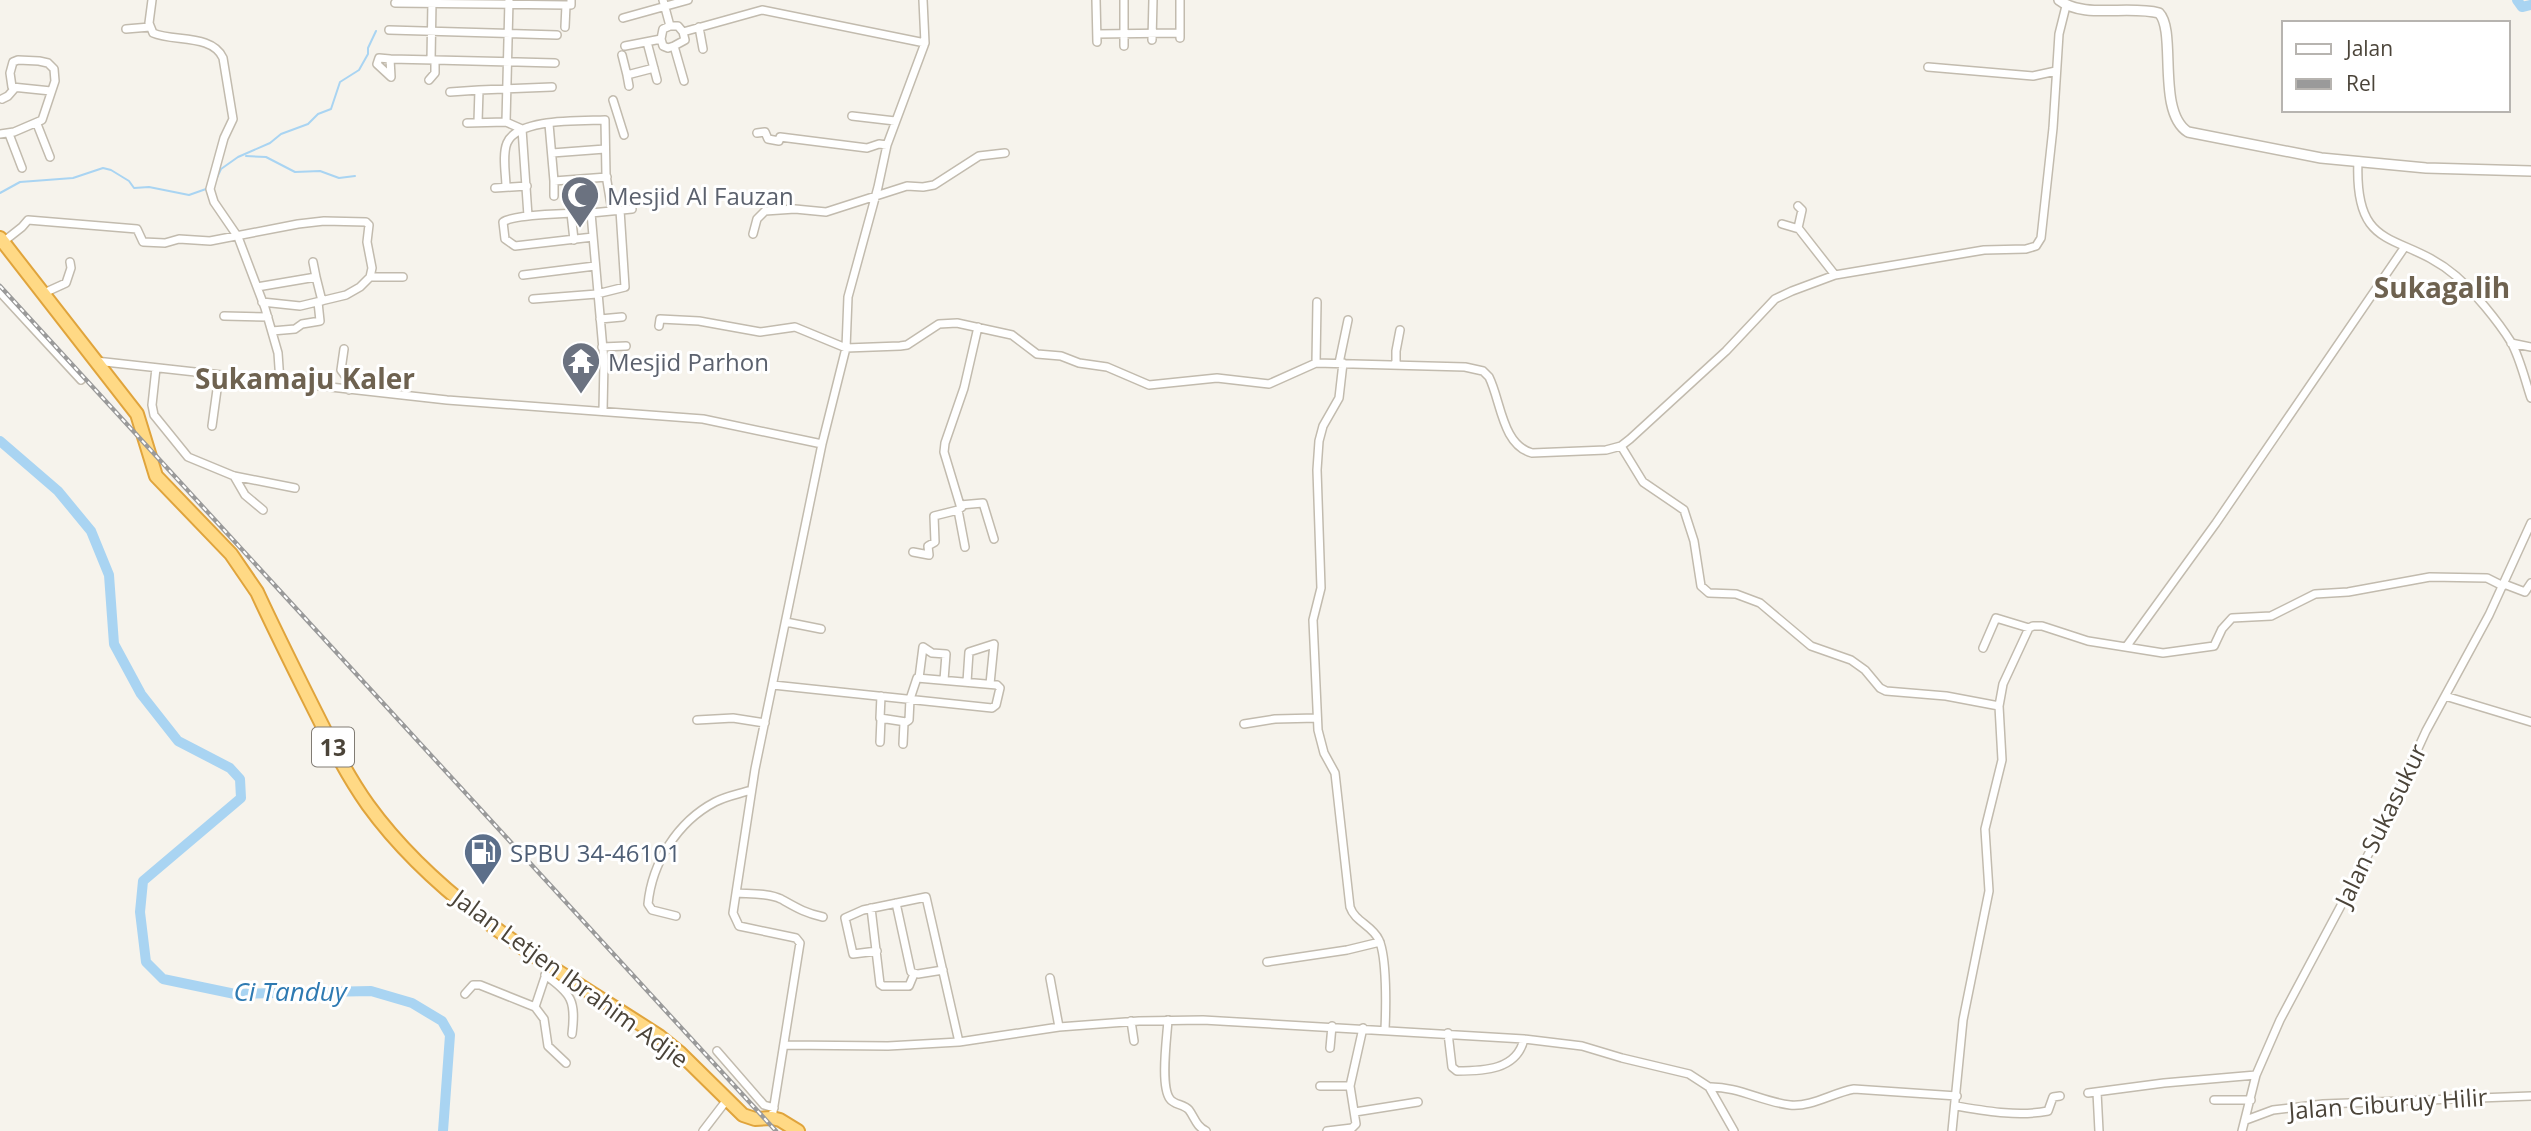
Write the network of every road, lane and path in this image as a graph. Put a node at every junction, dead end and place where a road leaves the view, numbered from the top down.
1 (152, 0) edge
2 (688, 0) edge
3 (923, 0) edge
4 (1096, 0) edge
5 (1124, 0) edge
6 (1153, 0) edge
7 (1180, 0) edge
8 (432, 2) edge
9 (509, 2) edge
10 (395, 3) dead end
11 (568, 3) edge
12 (664, 3) edge
13 (2062, 3) edge
14 (624, 18) dead end
15 (670, 26) junction
16 (150, 27) junction
17 (565, 27) dead end
18 (699, 27) junction
19 (126, 29) dead end
20 (389, 30) dead end
21 (431, 32) junction
22 (683, 32) junction
23 (508, 33) junction
24 (1124, 34) junction
25 (557, 35) dead end
26 (1152, 36) junction
27 (661, 39) junction
28 (647, 42) junction
29 (925, 43) junction
30 (625, 46) dead end
31 (674, 46) junction
32 (1124, 46) dead end
33 (703, 49) dead end
34 (622, 55) dead end
35 (390, 59) dead end
36 (433, 60) junction
37 (507, 63) junction
38 (555, 63) dead end
39 (1928, 67) dead end
40 (653, 68) junction
41 (2056, 71) junction
42 (626, 75) junction
43 (429, 80) dead end
44 (657, 80) dead end
45 (684, 81) dead end
46 (629, 86) dead end
47 (552, 87) dead end
48 (15, 88) junction
49 (506, 89) junction
50 (479, 90) junction
51 (51, 91) junction
52 (450, 92) dead end
53 (2, 99) dead end
54 (613, 100) dead end
55 (852, 116) dead end
56 (619, 118) junction
57 (604, 120) junction
58 (895, 121) junction
59 (478, 122) junction
60 (506, 122) junction
61 (467, 123) dead end
62 (37, 124) junction
63 (549, 124) junction
64 (522, 129) junction
65 (757, 133) dead end
66 (4, 134) edge
67 (624, 135) dead end
68 (887, 145) junction
69 (605, 149) junction
70 (552, 153) junction
71 (1005, 153) dead end
72 (50, 157) dead end
73 (2358, 161) junction
74 (22, 168) dead end
75 (2531, 171) edge
76 (607, 177) junction
77 (554, 181) junction
78 (527, 186) junction
79 (506, 187) junction
80 (495, 188) dead end
81 (554, 196) dead end
82 (875, 198) junction
83 (1798, 206) dead end
84 (632, 209) dead end
85 (616, 210) junction
86 (591, 212) junction
87 (570, 213) junction
88 (528, 216) junction
89 (1782, 224) dead end
90 (1798, 228) junction
91 (753, 234) dead end
92 (238, 237) junction
93 (593, 237) junction
94 (573, 240) junction
95 (3, 244) edge
96 (2404, 248) junction
97 (71, 262) dead end
98 (313, 262) dead end
99 (595, 266) junction
100 (523, 275) dead end
101 (1835, 275) junction
102 (316, 277) junction
103 (370, 277) junction
104 (403, 277) dead end
105 (257, 287) junction
106 (0, 292) edge
107 (44, 293) junction
108 (597, 294) junction
109 (533, 299) dead end
110 (320, 301) junction
111 (262, 302) junction
112 (1317, 302) dead end
113 (224, 316) dead end
114 (268, 317) junction
115 (622, 317) dead end
116 (600, 319) junction
117 (1348, 320) dead end
118 (660, 323) dead end
119 (978, 327) junction
120 (1400, 330) dead end
121 (272, 331) junction
122 (2511, 343) junction
123 (626, 346) dead end
124 (602, 347) junction
125 (2531, 347) edge
126 (846, 348) junction
127 (344, 349) dead end
128 (96, 361) junction
129 (1316, 363) junction
130 (1341, 363) junction
131 (1396, 364) junction
132 (156, 368) junction
133 (219, 375) junction
134 (81, 380) dead end
135 (280, 382) junction
136 (349, 390) junction
137 (2531, 398) edge
138 (603, 411) junction
139 (212, 426) dead end
140 (822, 444) junction
141 (1620, 446) junction
142 (234, 477) junction
143 (295, 488) dead end
144 (960, 508) junction
145 (263, 510) dead end
146 (2531, 523) edge
147 (994, 539) dead end
148 (965, 547) dead end
149 (913, 552) dead end
150 (2531, 583) edge
151 (2503, 585) junction
152 (786, 622) junction
153 (2029, 628) junction
154 (821, 629) dead end
155 (2126, 647) junction
156 (1983, 648) dead end
157 (919, 678) junction
158 (944, 680) junction
159 (967, 681) junction
160 (990, 684) junction
161 (773, 685) junction
162 (881, 696) junction
163 (2445, 696) junction
164 (910, 699) junction
165 (1999, 706) junction
166 (881, 719) junction
167 (1317, 719) junction
168 (697, 720) dead end
169 (2531, 722) edge
170 (765, 723) junction
171 (904, 723) junction
172 (1244, 724) dead end
173 (880, 742) dead end
174 (903, 744) dead end
175 (751, 790) junction
176 (736, 893) junction
177 (896, 903) junction
178 (871, 908) junction
179 (676, 916) dead end
180 (823, 917) dead end
181 (1380, 942) junction
182 (877, 951) junction
183 (1267, 962) dead end
184 (547, 970) junction
185 (943, 971) junction
186 (914, 974) junction
187 (1050, 978) dead end
188 (465, 994) dead end
189 (535, 1007) junction
190 (1168, 1020) junction
191 (1131, 1021) junction
192 (1059, 1027) junction
193 (1332, 1027) junction
194 (1363, 1028) junction
195 (1385, 1029) junction
196 (1448, 1033) junction
197 (572, 1034) dead end
198 (1524, 1039) junction
199 (1134, 1041) dead end
200 (959, 1042) junction
201 (785, 1045) junction
202 (1330, 1048) dead end
203 (717, 1051) dead end
204 (566, 1063) dead end
205 (2256, 1075) junction
206 (1320, 1086) dead end
207 (1350, 1086) junction
208 (1709, 1087) junction
209 (1957, 1096) junction
210 (2060, 1096) dead end
211 (2531, 1096) edge
212 (2214, 1100) dead end
213 (2251, 1100) junction
214 (726, 1101) junction
215 (1419, 1102) dead end
216 (1956, 1106) junction
217 (1355, 1112) junction
218 (773, 1113) junction
219 (2246, 1120) junction
220 (703, 1131) edge
221 (798, 1131) edge
222 (1206, 1131) edge
223 (1327, 1131) edge
224 (1734, 1131) edge
225 (1952, 1131) edge
226 (2099, 1131) edge
227 (2242, 1131) edge

1 - 16 street
2 - 12 street
3 - 29 street
4 - 24 street
5 - 24 street
6 - 26 street
7 - 26 street
8 - 9 street
8 - 10 street
8 - 21 street
9 - 11 street
9 - 23 street
11 - 17 street
12 - 14 street
12 - 15 street
13 - 41 street
13 - 73 street
15 - 22 street
15 - 27 street
16 - 19 street
16 - 92 street
18 - 22 street
18 - 29 street
18 - 33 street
20 - 21 street
21 - 23 street
21 - 36 street
22 - 31 street
23 - 25 street
23 - 37 street
24 - 26 street
24 - 32 street
27 - 28 street
27 - 31 street
28 - 30 street
28 - 40 street
29 - 58 street
31 - 45 street
34 - 42 street
35 - 36 street
36 - 37 street
36 - 43 street
37 - 38 street
37 - 49 street
39 - 41 street
40 - 42 street
40 - 44 street
41 - 101 street
42 - 46 street
47 - 49 street
48 - 51 street
48 - 51 street
48 - 53 street
49 - 50 street
49 - 60 street
50 - 52 street
50 - 59 street
51 - 62 street
54 - 56 street
55 - 58 street
56 - 57 street
56 - 67 street
57 - 63 street
57 - 69 street
58 - 68 street
59 - 60 street
59 - 61 street
60 - 64 street
62 - 66 street
62 - 72 street
63 - 64 street
63 - 70 street
64 - 78 street
64 - 79 street
65 - 68 street
66 - 74 street
68 - 82 street
69 - 70 street
69 - 76 street
70 - 77 street
71 - 82 street
73 - 75 street
73 - 96 street
76 - 77 street
76 - 85 street
77 - 81 street
78 - 79 street
78 - 88 street
79 - 80 street
82 - 91 street
82 - 126 street
83 - 90 street
84 - 85 street
85 - 86 street
85 - 108 street
86 - 87 street
86 - 93 street
87 - 88 street
87 - 94 street
88 - 94 street
89 - 90 street
90 - 101 street
92 - 95 street
92 - 103 street
92 - 105 street
93 - 94 street
93 - 99 street
95 - 107 highway, Jalan Letjen Ibrahim Adjie / 13
96 - 122 street
96 - 155 street
97 - 107 street
98 - 102 street
99 - 100 street
99 - 108 street
101 - 141 street
102 - 105 street
102 - 110 street
103 - 104 street
103 - 110 street
105 - 111 street
106 - 134 street
107 - 128 highway, Jalan Letjen Ibrahim Adjie / 13
108 - 109 street
108 - 116 street
110 - 111 street
110 - 121 street
111 - 114 street
112 - 129 street
113 - 114 street
114 - 121 street
115 - 116 street
116 - 124 street
117 - 130 street
118 - 126 street
119 - 126 street
119 - 129 street
119 - 144 street
120 - 131 street
121 - 135 street
122 - 125 street
122 - 137 street
123 - 124 street
124 - 138 street
126 - 140 street
127 - 136 street
128 - 132 street
128 - 184 highway, Jalan Letjen Ibrahim Adjie / 13
129 - 130 street
130 - 131 street
130 - 167 street
131 - 141 street
132 - 133 street
132 - 142 street
133 - 135 street
133 - 139 street
135 - 136 street
136 - 138 street
138 - 140 street
140 - 152 street
141 - 165 street
142 - 143 street
142 - 145 street
144 - 147 street
144 - 148 street
144 - 149 street
146 - 151 street, Jalan Sukasukur
150 - 151 street
151 - 155 street
151 - 163 street, Jalan Sukasukur
152 - 154 street
152 - 161 street
153 - 155 street
153 - 156 street
153 - 165 street
157 - 158 street
157 - 158 street
157 - 164 street
158 - 159 street
159 - 160 street
159 - 160 street
160 - 164 street
161 - 162 street
161 - 170 street
162 - 164 street
162 - 166 street
163 - 169 street
163 - 205 street, Jalan Sukasukur
164 - 171 street
165 - 209 street
166 - 171 street
166 - 173 street
167 - 172 street
167 - 181 street
168 - 170 street
170 - 175 street
171 - 174 street
175 - 176 street
175 - 179 street
176 - 180 street
176 - 201 street
177 - 178 street
177 - 185 street
177 - 186 street
178 - 182 street
178 - 182 street
181 - 183 street
181 - 195 street
182 - 186 street
184 - 189 street
184 - 197 street
184 - 214 highway, Jalan Letjen Ibrahim Adjie / 13
185 - 186 street
185 - 200 street
187 - 192 street
188 - 189 street
189 - 204 street
190 - 191 street
190 - 193 street
190 - 222 street
191 - 192 street
191 - 199 street
192 - 200 street
193 - 194 street
193 - 202 street
194 - 195 street
194 - 207 street
195 - 196 street
196 - 198 street
196 - 198 street
198 - 208 street
200 - 201 street
201 - 218 street
203 - 218 street
205 - 213 street, Jalan Sukasukur
205 - 226 street
206 - 207 street
207 - 217 street
208 - 209 street
208 - 224 street
209 - 216 street
210 - 216 street
211 - 219 street, Jalan Ciburuy Hilir
212 - 213 street
213 - 219 street, Jalan Sukasukur
214 - 218 highway, Jalan Letjen Ibrahim Adjie / 13
214 - 220 street
215 - 217 street
216 - 225 street
217 - 223 street
218 - 221 highway, Jalan Letjen Ibrahim Adjie / 13
219 - 227 street, Jalan Sukasukur

